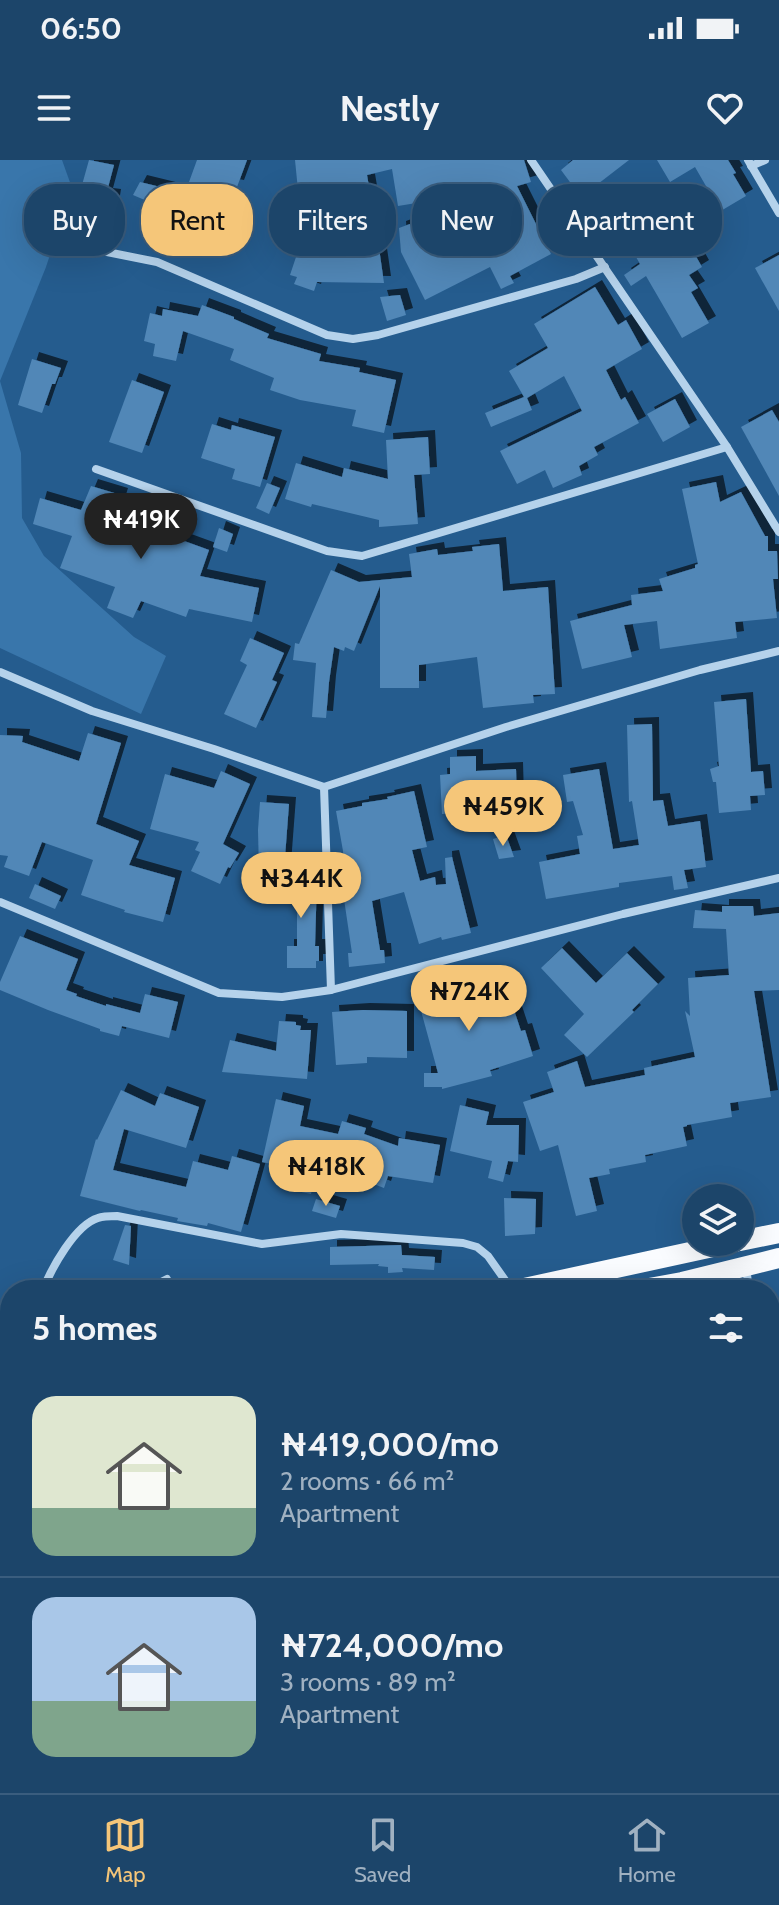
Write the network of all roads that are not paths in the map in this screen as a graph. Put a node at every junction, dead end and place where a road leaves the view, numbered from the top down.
1 (531, 160) edge
2 (765, 160) edge
3 (749, 163) edge
4 (779, 213) edge
5 (125, 256) edge
6 (605, 267) junction
7 (727, 447) junction
8 (96, 469) dead end
9 (779, 532) edge
10 (779, 651) edge
11 (0, 672) edge
12 (324, 787) junction
13 (779, 878) edge
14 (0, 902) edge
15 (331, 990) junction
16 (779, 1233) edge
17 (754, 1238) edge
18 (682, 1254) edge
19 (779, 1258) edge
20 (746, 1265) junction
21 (47, 1280) edge
22 (506, 1280) edge
23 (560, 1280) edge
24 (701, 1280) edge
25 (748, 1280) edge

1 - 6 street
2 - 3 street
3 - 4 street
5 - 6 street
6 - 7 street
7 - 8 street
7 - 9 street
10 - 12 street
11 - 12 street
12 - 15 street
13 - 15 street
14 - 15 street
16 - 17 main road
18 - 23 main road
19 - 20 main road
20 - 24 main road
20 - 25 street
21 - 22 street

